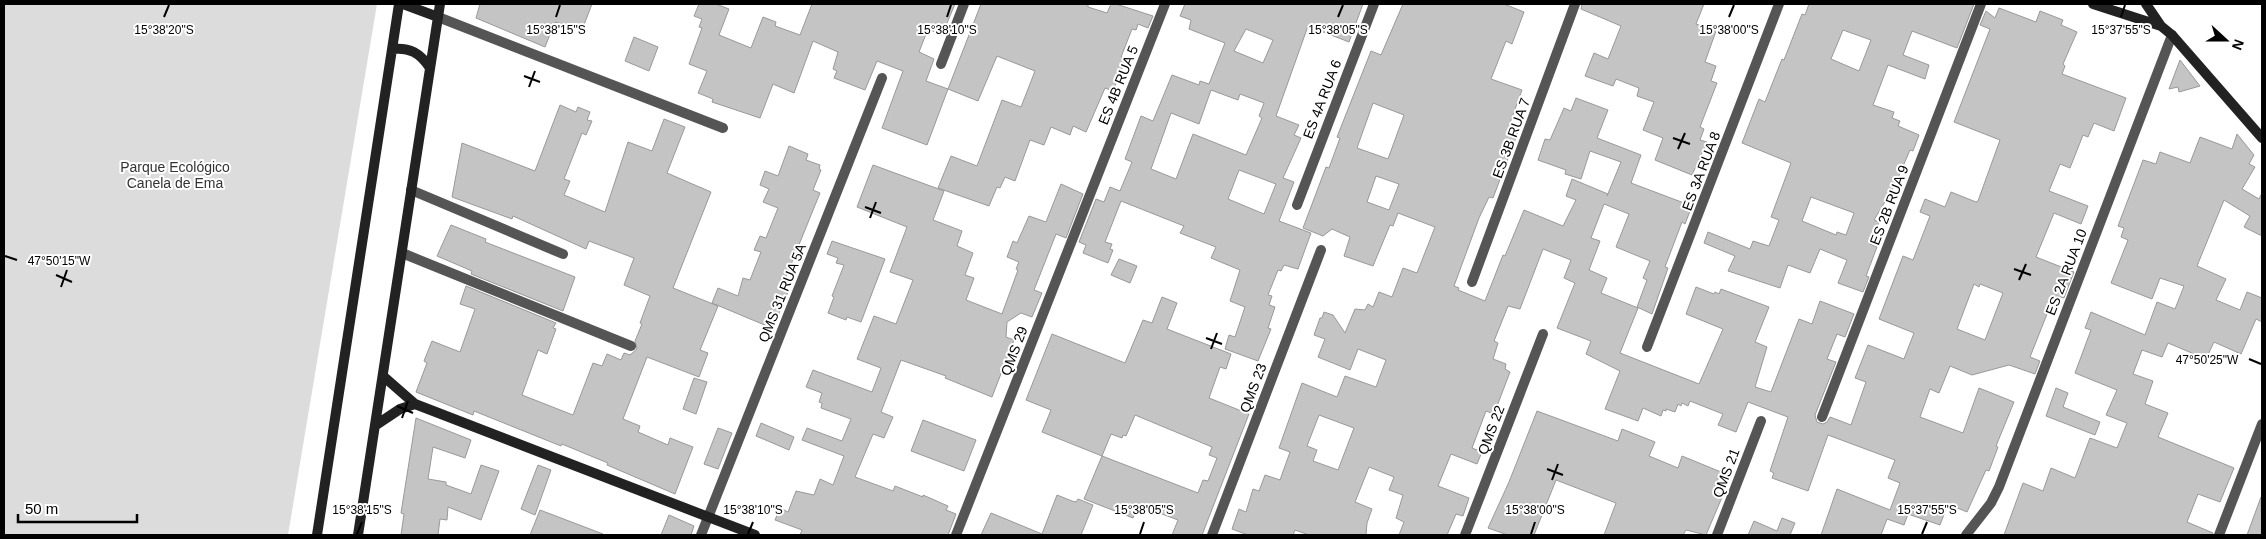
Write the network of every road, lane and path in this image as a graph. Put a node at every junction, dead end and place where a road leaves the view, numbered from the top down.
1 (401, 4) edge
2 (440, 4) edge
3 (964, 4) edge
4 (1165, 4) edge
5 (1374, 4) edge
6 (1576, 4) edge
7 (1780, 4) edge
8 (1981, 4) edge
9 (2093, 4) edge
10 (2146, 4) edge
11 (438, 17) junction
12 (2161, 26) junction
13 (2172, 35) junction
14 (392, 49) junction
15 (941, 64) dead end
16 (430, 68) junction
17 (882, 78) dead end
18 (723, 128) dead end
19 (2262, 138) edge
20 (1097, 176) joint
21 (411, 190) junction
22 (1297, 205) dead end
23 (1321, 250) dead end
24 (402, 253) junction
25 (563, 254) dead end
26 (1472, 282) dead end
27 (1543, 334) dead end
28 (631, 346) dead end
29 (1647, 348) dead end
30 (383, 376) junction
31 (415, 404) junction
32 (1822, 417) dead end
33 (1761, 421) dead end
34 (376, 424) junction
35 (2262, 424) edge
36 (708, 518) junction
37 (317, 535) edge
38 (358, 535) edge
39 (701, 535) edge
40 (755, 535) edge
41 (956, 535) edge
42 (1212, 535) edge
43 (1465, 535) edge
44 (1717, 535) edge
45 (1966, 535) edge
46 (2219, 535) edge

1 - 11 main road
1 - 14 main road
2 - 11 main road
3 - 15 street
4 - 20 street, ES 4B RUA 5
5 - 22 street, ES 4A RUA 6
6 - 26 street, ES 3B RUA 7
7 - 29 street, ES 3A RUA 8
8 - 32 street, ES 2B RUA 9
9 - 12 main road
10 - 12 main road
11 - 16 main road
11 - 18 street
12 - 13 main road
13 - 19 main road
13 - 45 street, ES 2A RUA 10
14 - 16 main road
14 - 37 main road
16 - 21 main road
17 - 36 street, QMS 31 RUA 5A
20 - 41 street, QMS 29
21 - 24 main road
21 - 25 street
23 - 42 street, QMS 23
24 - 28 street
24 - 30 main road
27 - 43 street, QMS 22
30 - 31 main road
30 - 34 main road
31 - 34 main road
31 - 36 main road
33 - 44 street, QMS 21
34 - 38 main road
35 - 46 street
36 - 39 street, QMS 31 RUA 5A
36 - 40 main road

